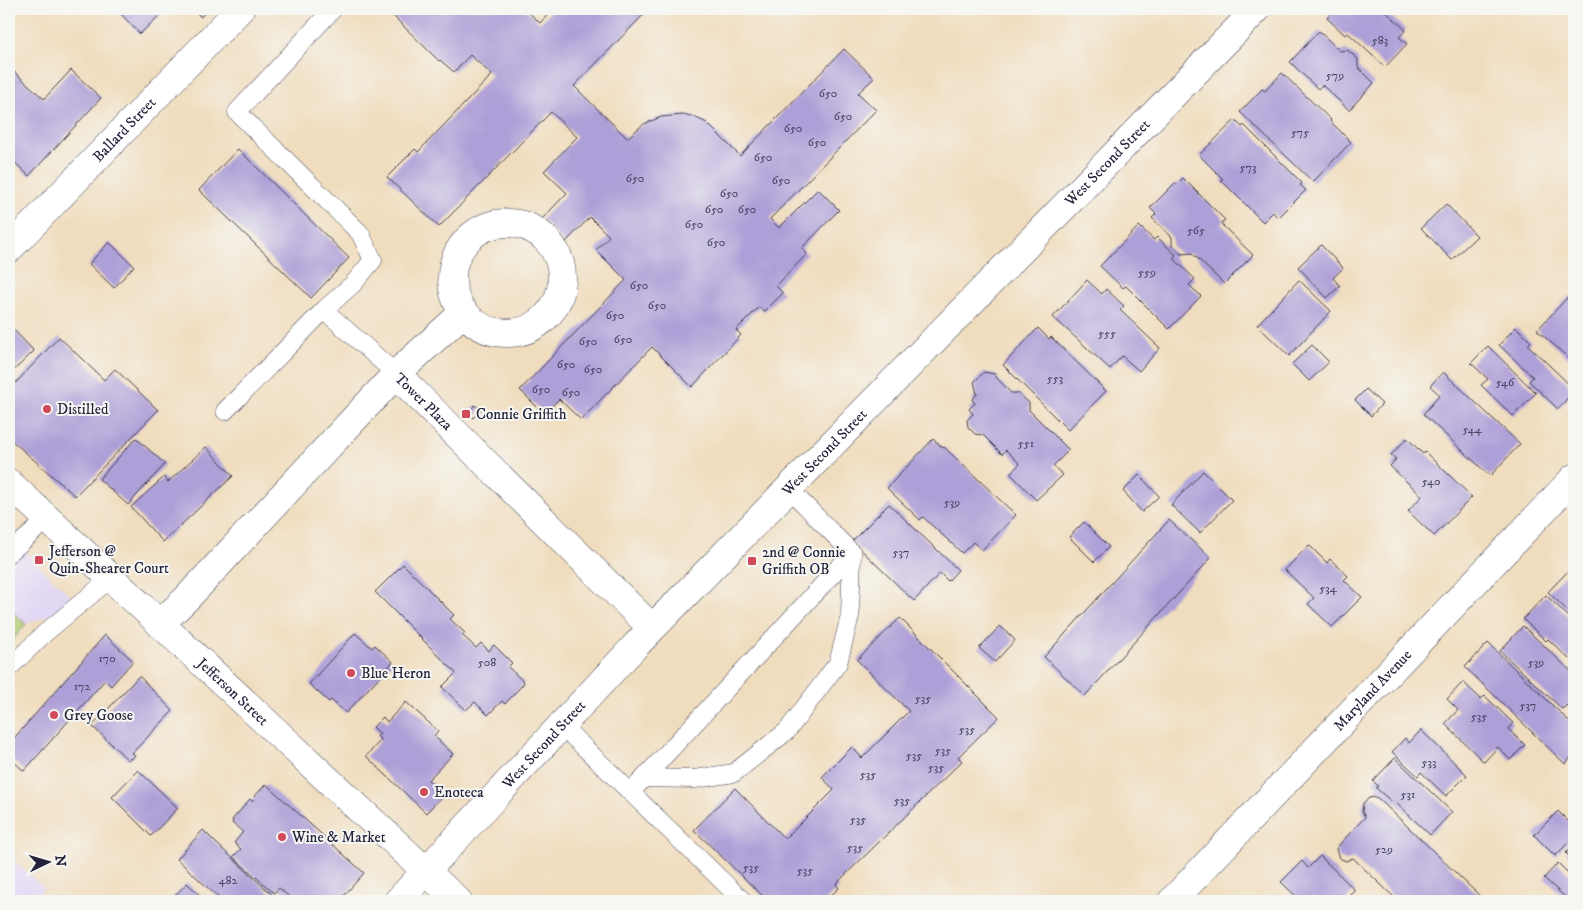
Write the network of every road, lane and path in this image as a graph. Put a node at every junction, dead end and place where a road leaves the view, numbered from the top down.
1 (240, 9) edge
2 (334, 9) edge
3 (1257, 9) edge
4 (9, 249) edge
5 (324, 310) junction
6 (464, 312) dead end
7 (396, 374) junction
8 (225, 411) dead end
9 (1574, 478) edge
10 (9, 483) edge
11 (789, 489) junction
12 (48, 519) junction
13 (9, 553) edge
14 (852, 553) junction
15 (111, 578) junction
16 (160, 624) junction
17 (652, 628) junction
18 (9, 668) edge
19 (561, 725) junction
20 (644, 778) junction
21 (631, 792) junction
22 (426, 872) junction
23 (398, 901) edge
24 (458, 901) edge
25 (743, 901) edge
26 (1172, 901) edge

1 - 4 street, Ballard Street
2 - 5 lane
3 - 11 street, West Second Street
5 - 7 lane
5 - 8 lane
6 - 7 street
7 - 16 street, Tower Plaza
7 - 17 street, Tower Plaza
9 - 26 street, Maryland Avenue
10 - 12 street, Jefferson Street
11 - 14 lane
11 - 17 street, West Second Street
12 - 13 lane
12 - 15 street, Jefferson Street
14 - 20 lane
14 - 20 lane
15 - 16 street, Jefferson Street
15 - 18 lane
16 - 22 street, Jefferson Street
17 - 19 street, West Second Street
19 - 21 lane
19 - 22 street, West Second Street
20 - 21 lane
21 - 25 lane
22 - 23 street, West Second Street
22 - 24 street, Jefferson Street

